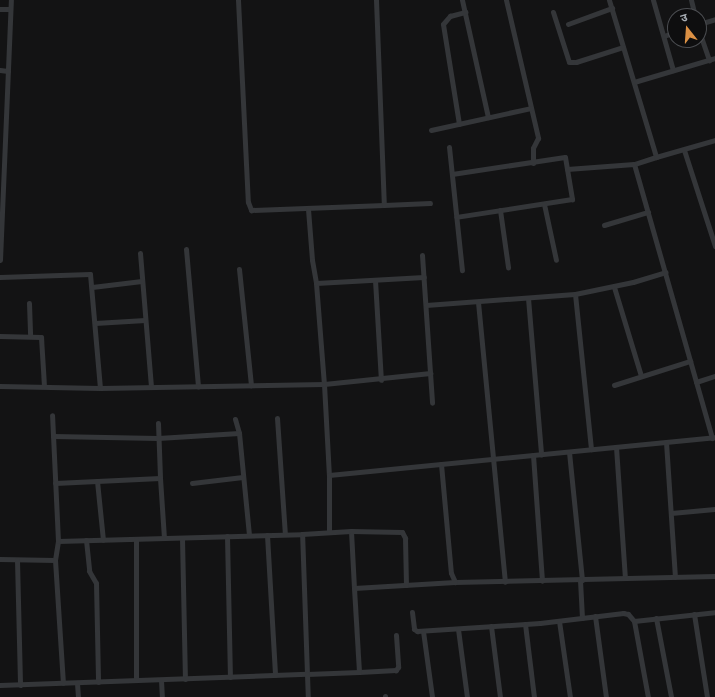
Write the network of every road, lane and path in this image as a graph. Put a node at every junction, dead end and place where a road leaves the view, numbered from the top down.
1 (11, 0) edge
2 (238, 0) edge
3 (376, 0) edge
4 (462, 0) edge
5 (506, 0) edge
6 (609, 0) edge
7 (653, 0) edge
8 (612, 8) junction
9 (0, 9) edge
10 (10, 9) junction
11 (465, 12) junction
12 (553, 12) dead end
13 (568, 24) dead end
14 (667, 35) edge
15 (664, 36) junction
16 (622, 46) junction
17 (704, 48) edge
18 (715, 58) edge
19 (708, 60) junction
20 (0, 70) edge
21 (8, 70) junction
22 (673, 70) junction
23 (634, 82) junction
24 (531, 108) junction
25 (488, 118) junction
26 (459, 124) junction
27 (431, 130) dead end
28 (715, 140) edge
29 (449, 147) dead end
30 (684, 150) junction
31 (656, 157) junction
32 (533, 162) junction
33 (634, 164) junction
34 (2, 167) edge
35 (567, 169) junction
36 (452, 174) junction
37 (430, 204) dead end
38 (544, 204) junction
39 (384, 205) junction
40 (308, 209) junction
41 (500, 210) junction
42 (648, 212) junction
43 (456, 217) junction
44 (604, 225) dead end
45 (715, 246) edge
46 (186, 249) dead end
47 (140, 253) dead end
48 (422, 255) dead end
49 (0, 260) edge
50 (556, 260) dead end
51 (508, 267) dead end
52 (239, 269) dead end
53 (462, 270) dead end
54 (666, 272) junction
55 (0, 277) edge
56 (424, 277) junction
57 (375, 280) junction
58 (142, 281) junction
59 (316, 283) junction
60 (92, 286) junction
61 (614, 287) junction
62 (575, 294) junction
63 (528, 298) junction
64 (29, 302) dead end
65 (478, 302) junction
66 (426, 305) junction
67 (145, 320) junction
68 (95, 323) junction
69 (0, 336) edge
70 (30, 336) junction
71 (690, 361) junction
72 (430, 373) junction
73 (641, 376) junction
74 (715, 376) edge
75 (382, 380) junction
76 (696, 382) junction
77 (324, 384) junction
78 (614, 384) dead end
79 (252, 385) junction
80 (0, 386) edge
81 (44, 386) junction
82 (198, 386) junction
83 (150, 387) junction
84 (100, 388) junction
85 (432, 403) dead end
86 (52, 415) dead end
87 (277, 418) dead end
88 (235, 420) dead end
89 (158, 423) dead end
90 (239, 433) junction
91 (53, 436) junction
92 (713, 437) edge
93 (158, 438) junction
94 (666, 442) junction
95 (616, 447) junction
96 (591, 449) junction
97 (569, 452) junction
98 (541, 454) junction
99 (533, 455) junction
100 (493, 459) junction
101 (440, 464) junction
102 (329, 475) junction
103 (243, 477) junction
104 (160, 478) junction
105 (97, 481) junction
106 (56, 483) junction
107 (192, 483) dead end
108 (715, 509) edge
109 (671, 513) junction
110 (351, 531) junction
111 (329, 532) junction
112 (285, 534) junction
113 (302, 534) junction
114 (267, 535) junction
115 (227, 536) junction
116 (249, 536) junction
117 (164, 538) junction
118 (182, 538) junction
119 (136, 539) junction
120 (86, 540) junction
121 (103, 540) junction
122 (58, 541) junction
123 (0, 559) edge
124 (17, 560) junction
125 (55, 560) junction
126 (715, 576) edge
127 (675, 577) junction
128 (625, 578) junction
129 (581, 580) junction
130 (542, 581) junction
131 (455, 582) junction
132 (505, 582) junction
133 (406, 585) junction
134 (354, 588) junction
135 (412, 612) dead end
136 (715, 612) edge
137 (694, 614) junction
138 (595, 616) junction
139 (582, 618) junction
140 (656, 618) junction
141 (559, 621) junction
142 (634, 621) junction
143 (525, 624) junction
144 (491, 626) junction
145 (458, 629) junction
146 (423, 631) junction
147 (396, 635) dead end
148 (359, 672) junction
149 (307, 674) junction
150 (275, 676) junction
151 (230, 677) junction
152 (185, 679) junction
153 (136, 680) junction
154 (161, 680) junction
155 (98, 682) junction
156 (64, 683) junction
157 (77, 683) junction
158 (0, 685) edge
159 (20, 685) junction
160 (78, 697) edge
161 (162, 697) edge
162 (308, 697) edge
163 (432, 697) edge
164 (467, 697) edge
165 (500, 697) edge
166 (534, 697) edge
167 (570, 697) edge
168 (606, 697) edge
169 (648, 697) edge
170 (671, 697) edge
171 (708, 697) edge

1 - 10 street
2 - 40 street
3 - 39 street
4 - 11 street
5 - 24 street
6 - 8 street
7 - 15 street
8 - 13 street
8 - 16 street
9 - 10 street
10 - 21 street
11 - 25 street
11 - 26 street
12 - 16 street
14 - 15 street
15 - 22 street
16 - 23 street
17 - 19 street
18 - 19 street
19 - 22 street
20 - 21 street
21 - 34 street
22 - 23 street
23 - 31 street
24 - 25 street
24 - 32 street
25 - 26 street
26 - 27 street
28 - 30 street
29 - 36 street
30 - 31 street
30 - 45 street
31 - 33 street
32 - 35 street
32 - 36 street
33 - 35 street
33 - 42 street
34 - 49 street
35 - 38 street
36 - 43 street
37 - 39 street
38 - 41 street
38 - 50 street
39 - 40 street
40 - 59 street
41 - 43 street
41 - 51 street
42 - 44 street
42 - 54 street
43 - 53 street
46 - 82 street
47 - 58 street
48 - 56 street
52 - 79 street
54 - 61 street
54 - 71 street
55 - 60 street
56 - 57 street
56 - 66 street
57 - 59 street
57 - 75 street
58 - 60 street
58 - 67 street
59 - 77 street
60 - 68 street
61 - 62 street
61 - 73 street
62 - 63 street
62 - 96 street
63 - 65 street
63 - 98 street
64 - 70 street
65 - 66 street
65 - 100 street
66 - 72 street
67 - 68 street
67 - 83 street
68 - 84 street
69 - 70 street
70 - 81 street
71 - 73 street
71 - 76 street
72 - 75 street
72 - 85 street
73 - 78 street
74 - 76 street
75 - 77 street
76 - 92 street
77 - 79 street
77 - 102 street
79 - 82 street
80 - 81 street
81 - 84 street
82 - 83 street
83 - 84 street
86 - 91 street
87 - 112 street
88 - 90 street
89 - 93 street
90 - 93 street
90 - 103 street
91 - 93 street
91 - 106 street
92 - 94 street
93 - 104 street
94 - 95 street
94 - 109 street
95 - 96 street
95 - 128 street
96 - 97 street
97 - 98 street
97 - 129 street
98 - 99 street
99 - 100 street
99 - 130 street
100 - 101 street
100 - 132 street
101 - 102 street
101 - 131 street
102 - 111 street
103 - 107 street
103 - 116 street
104 - 105 street
104 - 117 street
105 - 106 street
105 - 121 street
106 - 122 street
108 - 109 street
109 - 127 street
110 - 111 street
110 - 133 street
110 - 134 street
111 - 113 street
112 - 113 street
112 - 114 street
113 - 149 street
114 - 116 street
114 - 150 street
115 - 116 street
115 - 118 street
115 - 151 street
117 - 118 street
117 - 119 street
118 - 152 street
119 - 121 street
119 - 153 street
120 - 121 street
120 - 122 street
120 - 155 street
122 - 125 street
123 - 124 street
124 - 125 street
124 - 159 street
125 - 156 street
126 - 127 street
127 - 128 street
128 - 129 street
129 - 130 street
129 - 139 street
130 - 132 street
131 - 132 street
131 - 133 street
133 - 134 street
134 - 148 street
135 - 146 street
136 - 137 street
137 - 140 street
137 - 171 street
138 - 139 street
138 - 142 street
138 - 168 street
139 - 141 street
140 - 142 street
140 - 170 street
141 - 143 street
141 - 167 street
142 - 169 street
143 - 144 street
143 - 166 street
144 - 145 street
144 - 165 street
145 - 146 street
145 - 164 street
146 - 163 street
147 - 148 street
148 - 149 street
149 - 150 street
149 - 162 street
150 - 151 street
151 - 152 street
152 - 154 street
153 - 154 street
153 - 155 street
154 - 161 street
155 - 157 street
156 - 157 street
156 - 159 street
157 - 160 street
158 - 159 street

